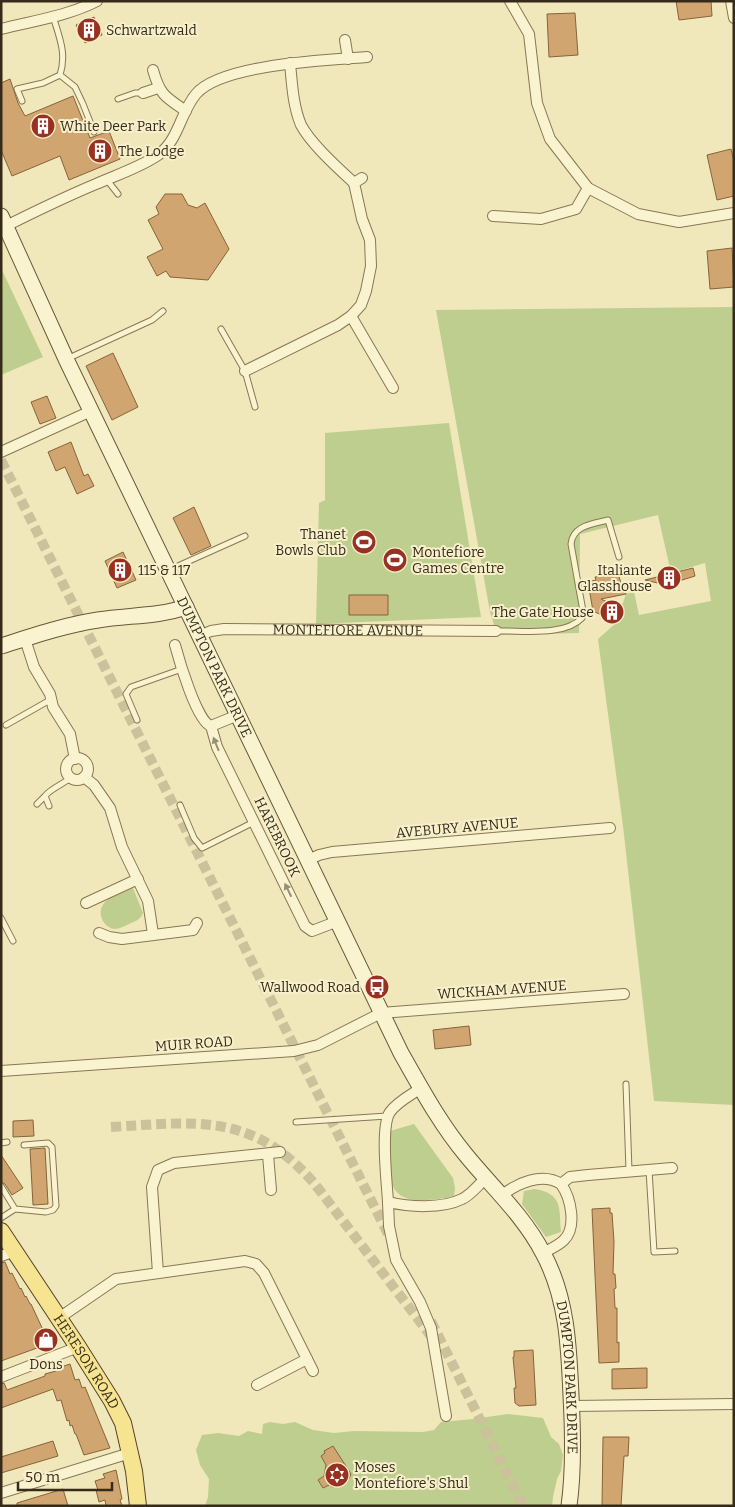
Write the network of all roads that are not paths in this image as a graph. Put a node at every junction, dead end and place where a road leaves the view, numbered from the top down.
1 (96, 1) edge
2 (510, 1) edge
3 (731, 1) edge
4 (53, 16) junction
5 (734, 18) edge
6 (1, 29) edge
7 (345, 40) dead end
8 (367, 57) dead end
9 (348, 59) junction
10 (290, 63) junction
11 (153, 70) dead end
12 (60, 75) junction
13 (158, 88) junction
14 (144, 93) joint
15 (118, 98) dead end
16 (22, 101) dead end
17 (186, 110) junction
18 (94, 132) dead end
19 (107, 180) junction
20 (588, 188) junction
21 (118, 194) dead end
22 (734, 212) edge
23 (493, 216) dead end
24 (4, 221) edge
25 (163, 311) dead end
26 (351, 316) junction
27 (221, 328) dead end
28 (66, 359) junction
29 (245, 371) junction
30 (393, 388) dead end
31 (255, 407) dead end
32 (91, 411) junction
33 (1, 452) edge
34 (245, 536) dead end
35 (619, 557) dead end
36 (168, 571) junction
37 (186, 607) junction
38 (496, 631) joint
39 (199, 636) junction
40 (25, 639) junction
41 (1, 646) edge
42 (176, 646) dead end
43 (182, 669) junction
44 (50, 700) junction
45 (238, 716) junction
46 (137, 720) dead end
47 (6, 725) dead end
48 (211, 726) junction
49 (75, 758) junction
50 (84, 777) junction
51 (70, 778) junction
52 (45, 796) junction
53 (37, 804) dead end
54 (180, 805) dead end
55 (48, 806) dead end
56 (254, 822) junction
57 (610, 828) dead end
58 (308, 860) junction
59 (138, 879) junction
60 (86, 903) dead end
61 (1, 918) edge
62 (338, 921) junction
63 (197, 924) dead end
64 (100, 932) dead end
65 (153, 934) junction
66 (13, 941) dead end
67 (624, 994) dead end
68 (382, 1013) junction
69 (1, 1071) edge
70 (626, 1084) dead end
71 (421, 1088) junction
72 (388, 1116) junction
73 (296, 1122) dead end
74 (24, 1145) dead end
75 (280, 1152) dead end
76 (268, 1155) junction
77 (672, 1168) dead end
78 (648, 1170) junction
79 (629, 1172) junction
80 (486, 1178) junction
81 (562, 1184) junction
82 (1, 1186) edge
83 (271, 1190) dead end
84 (501, 1196) junction
85 (388, 1202) junction
86 (15, 1209) junction
87 (1, 1218) edge
88 (1, 1231) edge
89 (675, 1251) dead end
90 (543, 1252) junction
91 (8, 1253) edge
92 (158, 1273) junction
93 (59, 1318) junction
94 (78, 1347) junction
95 (307, 1359) junction
96 (312, 1371) dead end
97 (1, 1377) edge
98 (257, 1385) dead end
99 (734, 1404) edge
100 (572, 1406) junction
101 (446, 1416) dead end
102 (130, 1453) junction
103 (1, 1492) edge
104 (138, 1506) edge
105 (569, 1506) edge

1 - 4 street
2 - 20 street
3 - 5 street
4 - 6 street
4 - 12 lane
7 - 9 street
8 - 9 street
9 - 10 street
10 - 17 street
10 - 26 street
11 - 13 street
12 - 16 lane
12 - 18 lane
13 - 14 street
13 - 17 street
14 - 15 lane
17 - 19 street
19 - 21 lane
19 - 24 street
20 - 22 street
20 - 23 street
24 - 28 street, DUMPTON PARK DRIVE
25 - 28 lane
26 - 29 street
26 - 30 street
27 - 29 lane
28 - 32 street, DUMPTON PARK DRIVE
29 - 31 lane
32 - 33 street
32 - 36 street, DUMPTON PARK DRIVE
34 - 36 lane
35 - 38 lane
36 - 37 street, DUMPTON PARK DRIVE
37 - 39 street, DUMPTON PARK DRIVE
37 - 40 street
38 - 39 street, MONTEFIORE AVENUE
39 - 45 street, DUMPTON PARK DRIVE
40 - 41 street
40 - 44 street
42 - 43 street, HAREBROOK
43 - 46 lane
43 - 48 street, HAREBROOK
44 - 47 lane
44 - 49 street
45 - 48 street
45 - 58 street, DUMPTON PARK DRIVE
56 -> 48 street, HAREBROOK
49 - 50 street
49 - 51 street
50 - 51 street
50 - 59 street
51 - 52 lane
52 - 53 lane
52 - 55 lane
54 - 56 lane
62 -> 56 street, HAREBROOK
57 - 58 street, AVEBURY AVENUE
58 - 62 street, DUMPTON PARK DRIVE
59 - 60 street
59 - 65 street
61 - 66 lane
62 - 68 street, DUMPTON PARK DRIVE
63 - 65 street
64 - 65 street
67 - 68 street, WICKHAM AVENUE
68 - 69 street, MUIR ROAD
68 - 71 street, DUMPTON PARK DRIVE
70 - 79 lane
71 - 72 street
71 - 80 street, DUMPTON PARK DRIVE
72 - 73 lane
72 - 85 street
74 - 86 lane
75 - 76 street
76 - 83 street
76 - 92 street
77 - 78 street
78 - 79 street
78 - 89 lane
79 - 81 street
80 - 84 street, DUMPTON PARK DRIVE
80 - 85 street
81 - 84 street
81 - 90 street
82 - 86 lane
84 - 90 street, DUMPTON PARK DRIVE
85 - 101 street
86 - 87 lane
88 - 91 main road, HERESON ROAD
90 - 100 street, DUMPTON PARK DRIVE
91 - 93 main road, HERESON ROAD
92 - 93 street
92 - 95 street
93 - 94 main road, HERESON ROAD
94 - 97 street
94 - 102 main road, HERESON ROAD
95 - 96 street
95 - 98 street
99 - 100 street
100 - 105 street, DUMPTON PARK DRIVE
102 - 103 street
102 - 104 main road, HERESON ROAD

